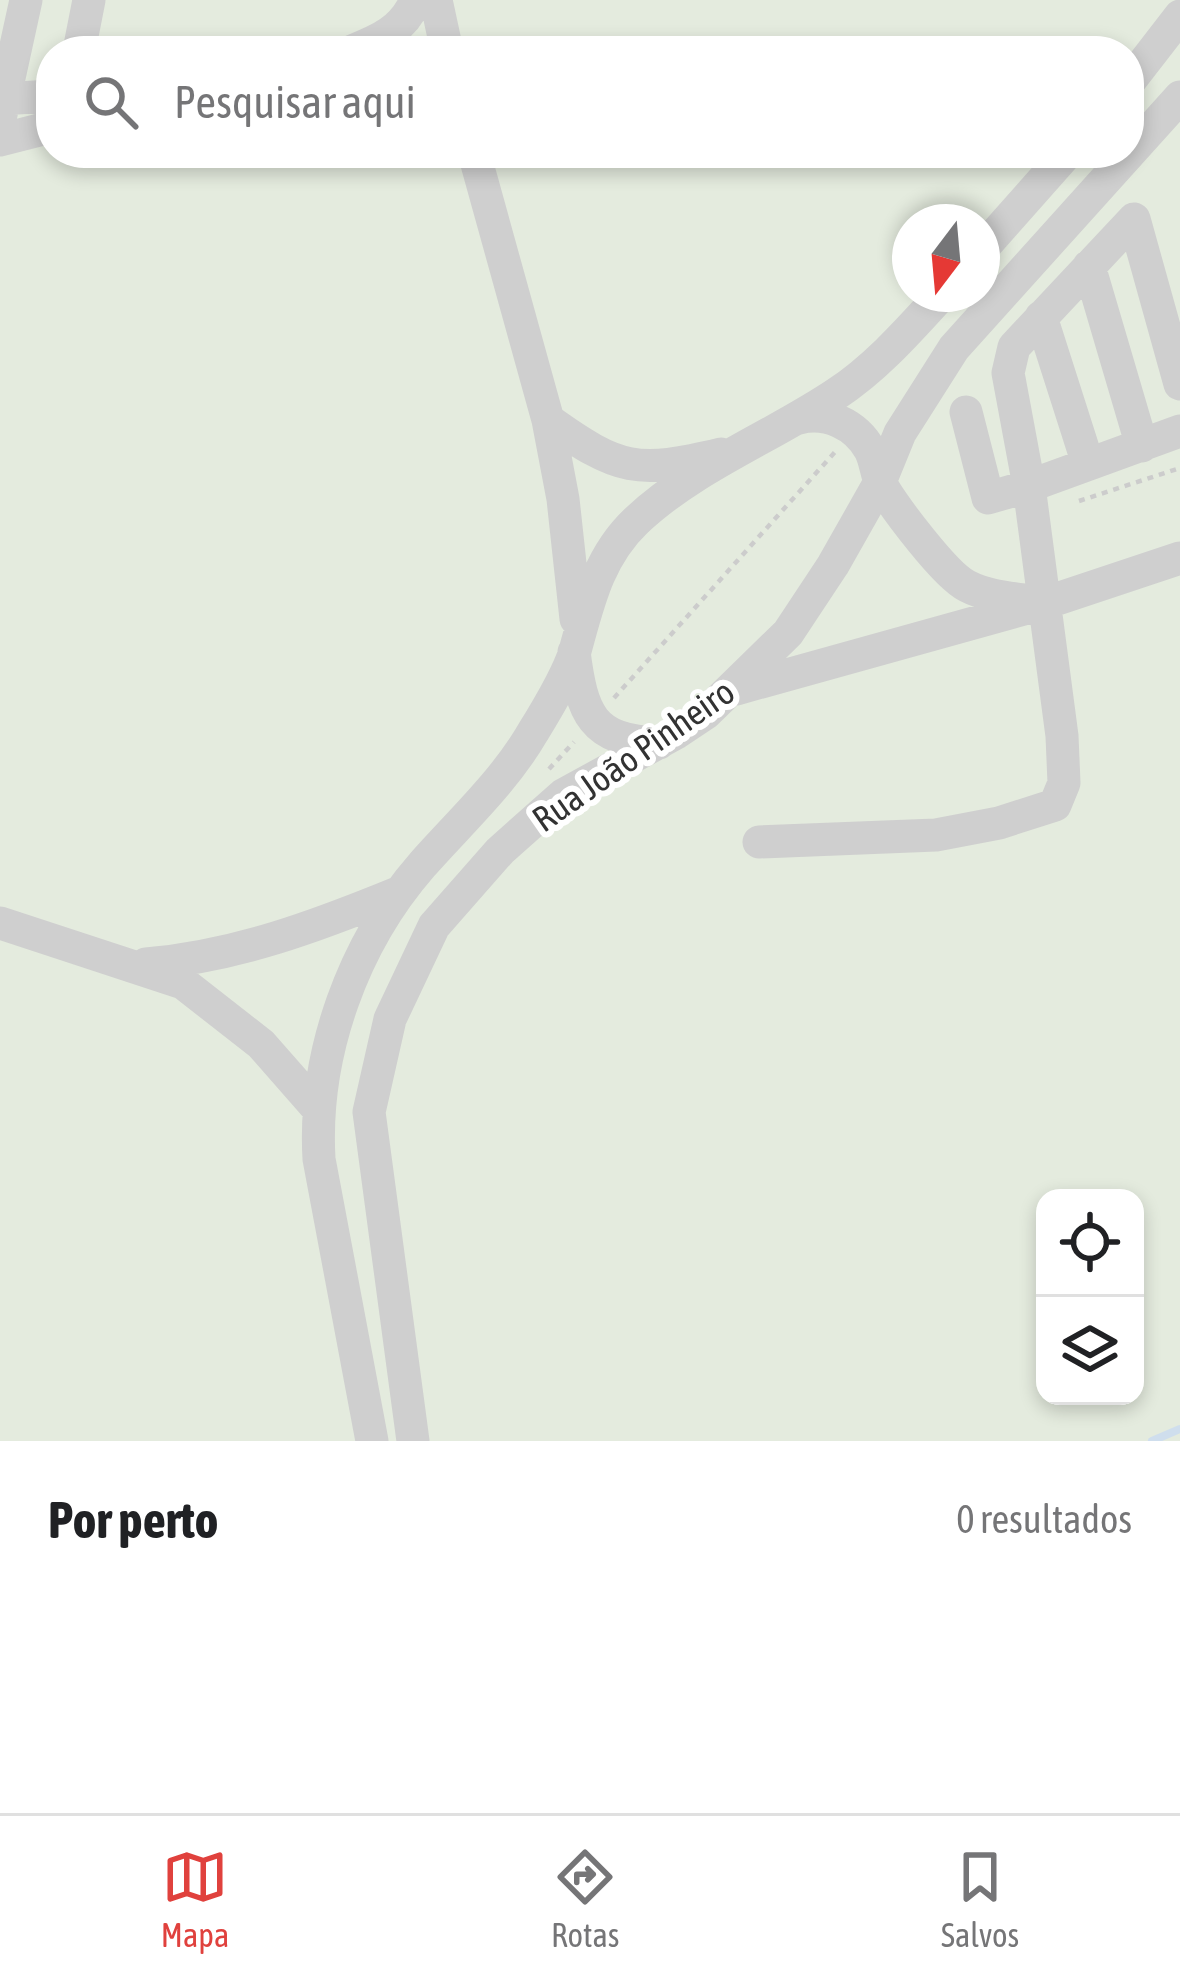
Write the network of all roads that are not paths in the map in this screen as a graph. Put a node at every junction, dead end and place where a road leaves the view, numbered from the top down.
1 (26, 0) edge
2 (89, 0) edge
3 (416, 0) edge
4 (436, 0) edge
5 (1180, 16) edge
6 (82, 36) edge
7 (387, 36) edge
8 (444, 36) edge
9 (1144, 63) edge
10 (1180, 97) edge
11 (36, 99) edge
12 (2, 105) edge
13 (36, 132) edge
14 (1144, 137) edge
15 (0, 140) edge
16 (478, 168) edge
17 (1054, 168) edge
18 (1116, 168) edge
19 (1000, 229) edge
20 (1089, 266) junction
21 (924, 312) edge
22 (1041, 317) junction
23 (1180, 384) edge
24 (966, 412) dead end
25 (548, 420) junction
26 (791, 420) junction
27 (1180, 431) edge
28 (1142, 446) junction
29 (746, 448) junction
30 (1088, 464) junction
31 (880, 482) junction
32 (1031, 501) junction
33 (1180, 558) edge
34 (1045, 603) junction
35 (576, 642) junction
36 (734, 689) junction
37 (659, 743) junction
38 (759, 842) dead end
39 (400, 892) junction
40 (0, 923) edge
41 (127, 965) junction
42 (319, 1109) junction
43 (372, 1441) edge
44 (413, 1441) edge

1 - 12 street
2 - 6 street
3 - 7 street
4 - 8 street
5 - 9 street
10 - 14 street, Rua João Pinheiro
11 - 12 street
13 - 15 street
16 - 25 street
17 - 19 street
18 - 31 street, Rua João Pinheiro
20 - 22 street
20 - 23 street
20 - 28 street
21 - 26 street, Rua João Pinheiro
22 - 30 street
22 - 32 street
24 - 32 street
25 - 29 street
25 - 35 street
26 - 29 street, Rua João Pinheiro
26 - 31 street
27 - 28 street
28 - 30 street
29 - 35 street, Rua João Pinheiro
30 - 32 street
31 - 34 street
31 - 36 street, Rua João Pinheiro
32 - 34 street
33 - 34 street
34 - 36 street
34 - 38 street
35 - 37 street
35 - 39 street, Rua João Pinheiro
36 - 37 street, Rua João Pinheiro
37 - 44 street, Rua João Pinheiro
39 - 41 street
39 - 42 street, Rua João Pinheiro
40 - 41 street
41 - 42 street
42 - 43 street, Rua João Pinheiro

